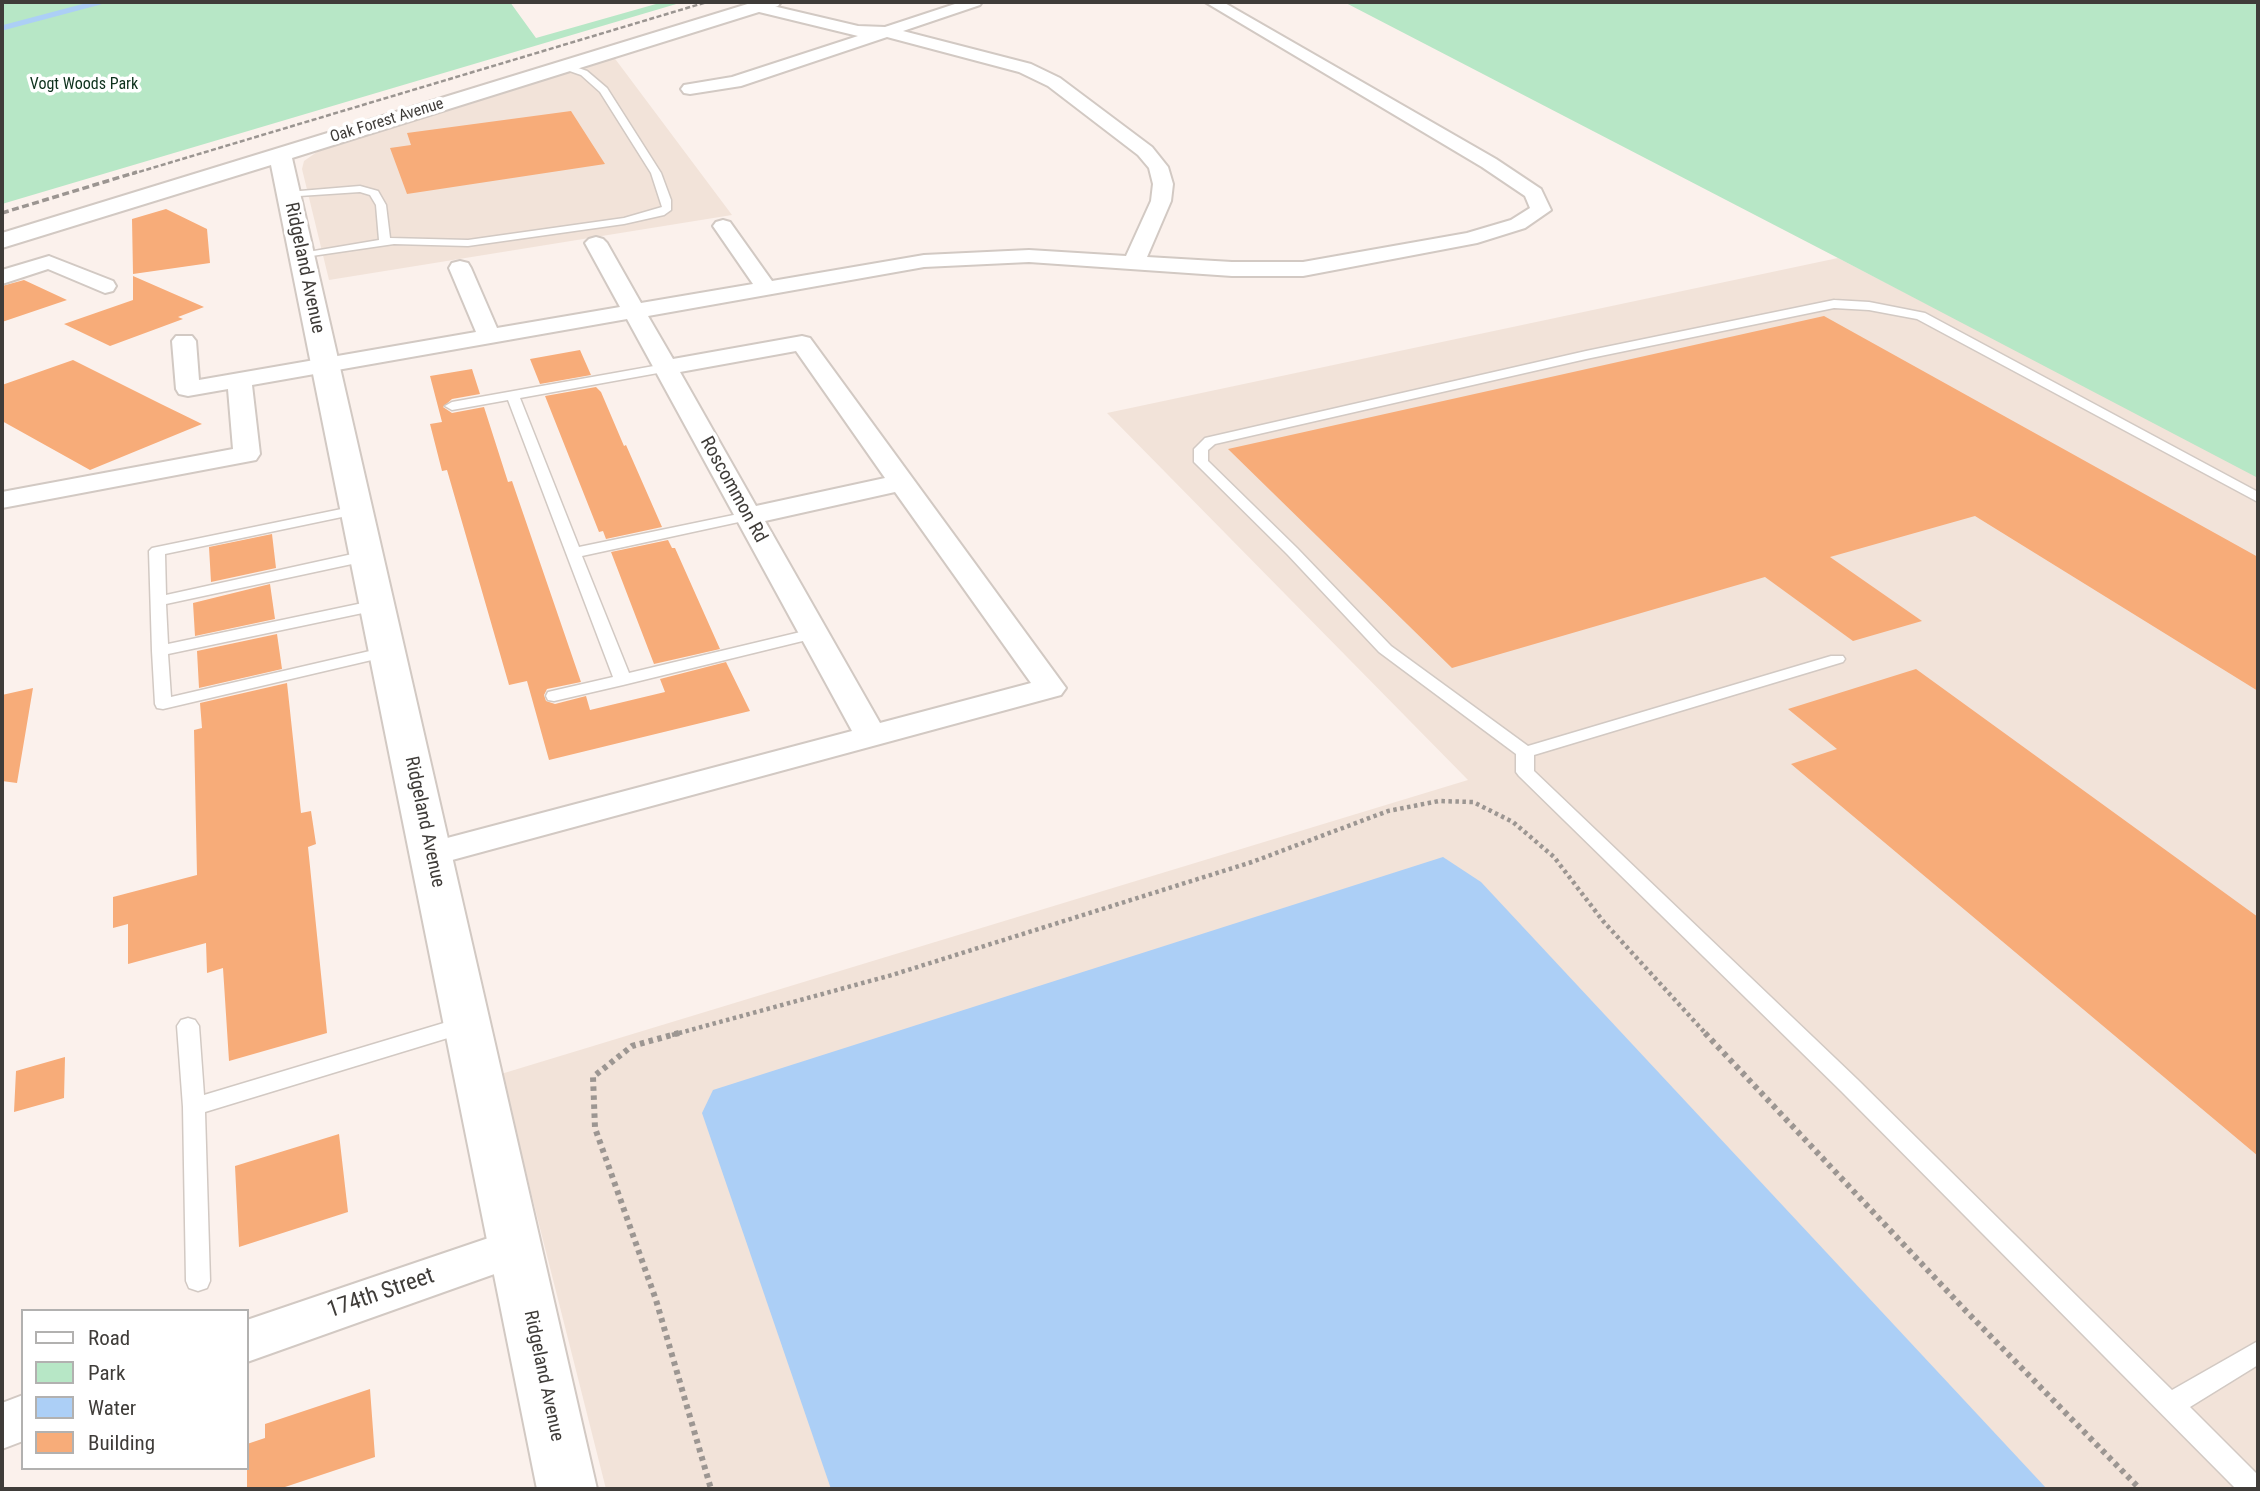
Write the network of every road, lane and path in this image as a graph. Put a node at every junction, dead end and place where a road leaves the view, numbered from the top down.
1 (786, 2) edge
2 (975, 2) edge
3 (1212, 2) edge
4 (764, 4) edge
5 (882, 31) junction
6 (564, 66) junction
7 (690, 89) dead end
8 (280, 155) junction
9 (288, 195) junction
10 (723, 226) dead end
11 (2, 241) edge
12 (385, 242) junction
13 (596, 243) dead end
14 (302, 256) junction
15 (1133, 263) junction
16 (460, 268) dead end
17 (2, 278) edge
18 (105, 286) dead end
19 (767, 289) junction
20 (635, 312) junction
21 (490, 338) junction
22 (184, 341) dead end
23 (326, 367) junction
24 (665, 368) junction
25 (239, 380) junction
26 (513, 396) junction
27 (452, 407) dead end
28 (902, 482) junction
29 (2258, 498) edge
30 (2, 499) edge
31 (356, 510) junction
32 (748, 516) junction
33 (574, 553) junction
34 (366, 556) junction
35 (159, 601) junction
36 (377, 605) junction
37 (813, 634) junction
38 (160, 651) junction
39 (387, 652) junction
40 (1837, 659) dead end
41 (623, 680) junction
42 (554, 696) dead end
43 (871, 736) junction
44 (1525, 752) junction
45 (430, 854) junction
46 (467, 1024) junction
47 (188, 1026) dead end
48 (194, 1107) junction
49 (515, 1248) junction
50 (198, 1281) dead end
51 (248, 1341) edge
52 (2258, 1352) edge
53 (2170, 1405) junction
54 (21, 1419) edge
55 (2, 1426) edge
56 (567, 1489) edge
57 (711, 1489) edge
58 (2140, 1489) edge
59 (2254, 1489) edge

1 - 5 street
2 - 5 street
3 - 15 street
4 - 5 street
4 - 6 street, Oak Forest Avenue
5 - 7 street
5 - 15 street
6 - 8 street, Oak Forest Avenue
6 - 12 lane
8 - 9 street, Ridgeland Avenue
8 - 11 street, Oak Forest Avenue
9 - 12 lane
9 - 14 street, Ridgeland Avenue
10 - 19 street
12 - 14 lane
13 - 20 street, Roscommon Rd
14 - 23 street, Ridgeland Avenue
15 - 19 street
16 - 21 street
17 - 18 street
19 - 20 street
20 - 21 street
20 - 24 street, Roscommon Rd
21 - 23 street
22 - 25 street
23 - 25 street
23 - 31 street, Ridgeland Avenue
24 - 26 lane
24 - 28 street
24 - 32 street, Roscommon Rd
25 - 30 street
26 - 27 lane
26 - 33 lane
28 - 32 street
28 - 43 street
29 - 44 lane
31 - 34 street, Ridgeland Avenue
31 - 35 lane
32 - 33 lane
32 - 37 street, Roscommon Rd
33 - 41 lane
34 - 35 lane
34 - 36 street, Ridgeland Avenue
35 - 38 lane
36 - 38 lane
36 - 39 street, Ridgeland Avenue
37 - 41 lane
37 - 43 street, Roscommon Rd
38 - 39 lane
39 - 45 street, Ridgeland Avenue
40 - 44 lane
41 - 42 lane
43 - 45 street
44 - 53 lane
45 - 46 street, Ridgeland Avenue
46 - 48 lane
46 - 49 street, Ridgeland Avenue
47 - 48 lane
48 - 50 lane
49 - 51 street, 174th Street
49 - 56 street, Ridgeland Avenue
52 - 53 lane
53 - 59 lane
54 - 55 street
57 - 58 path

